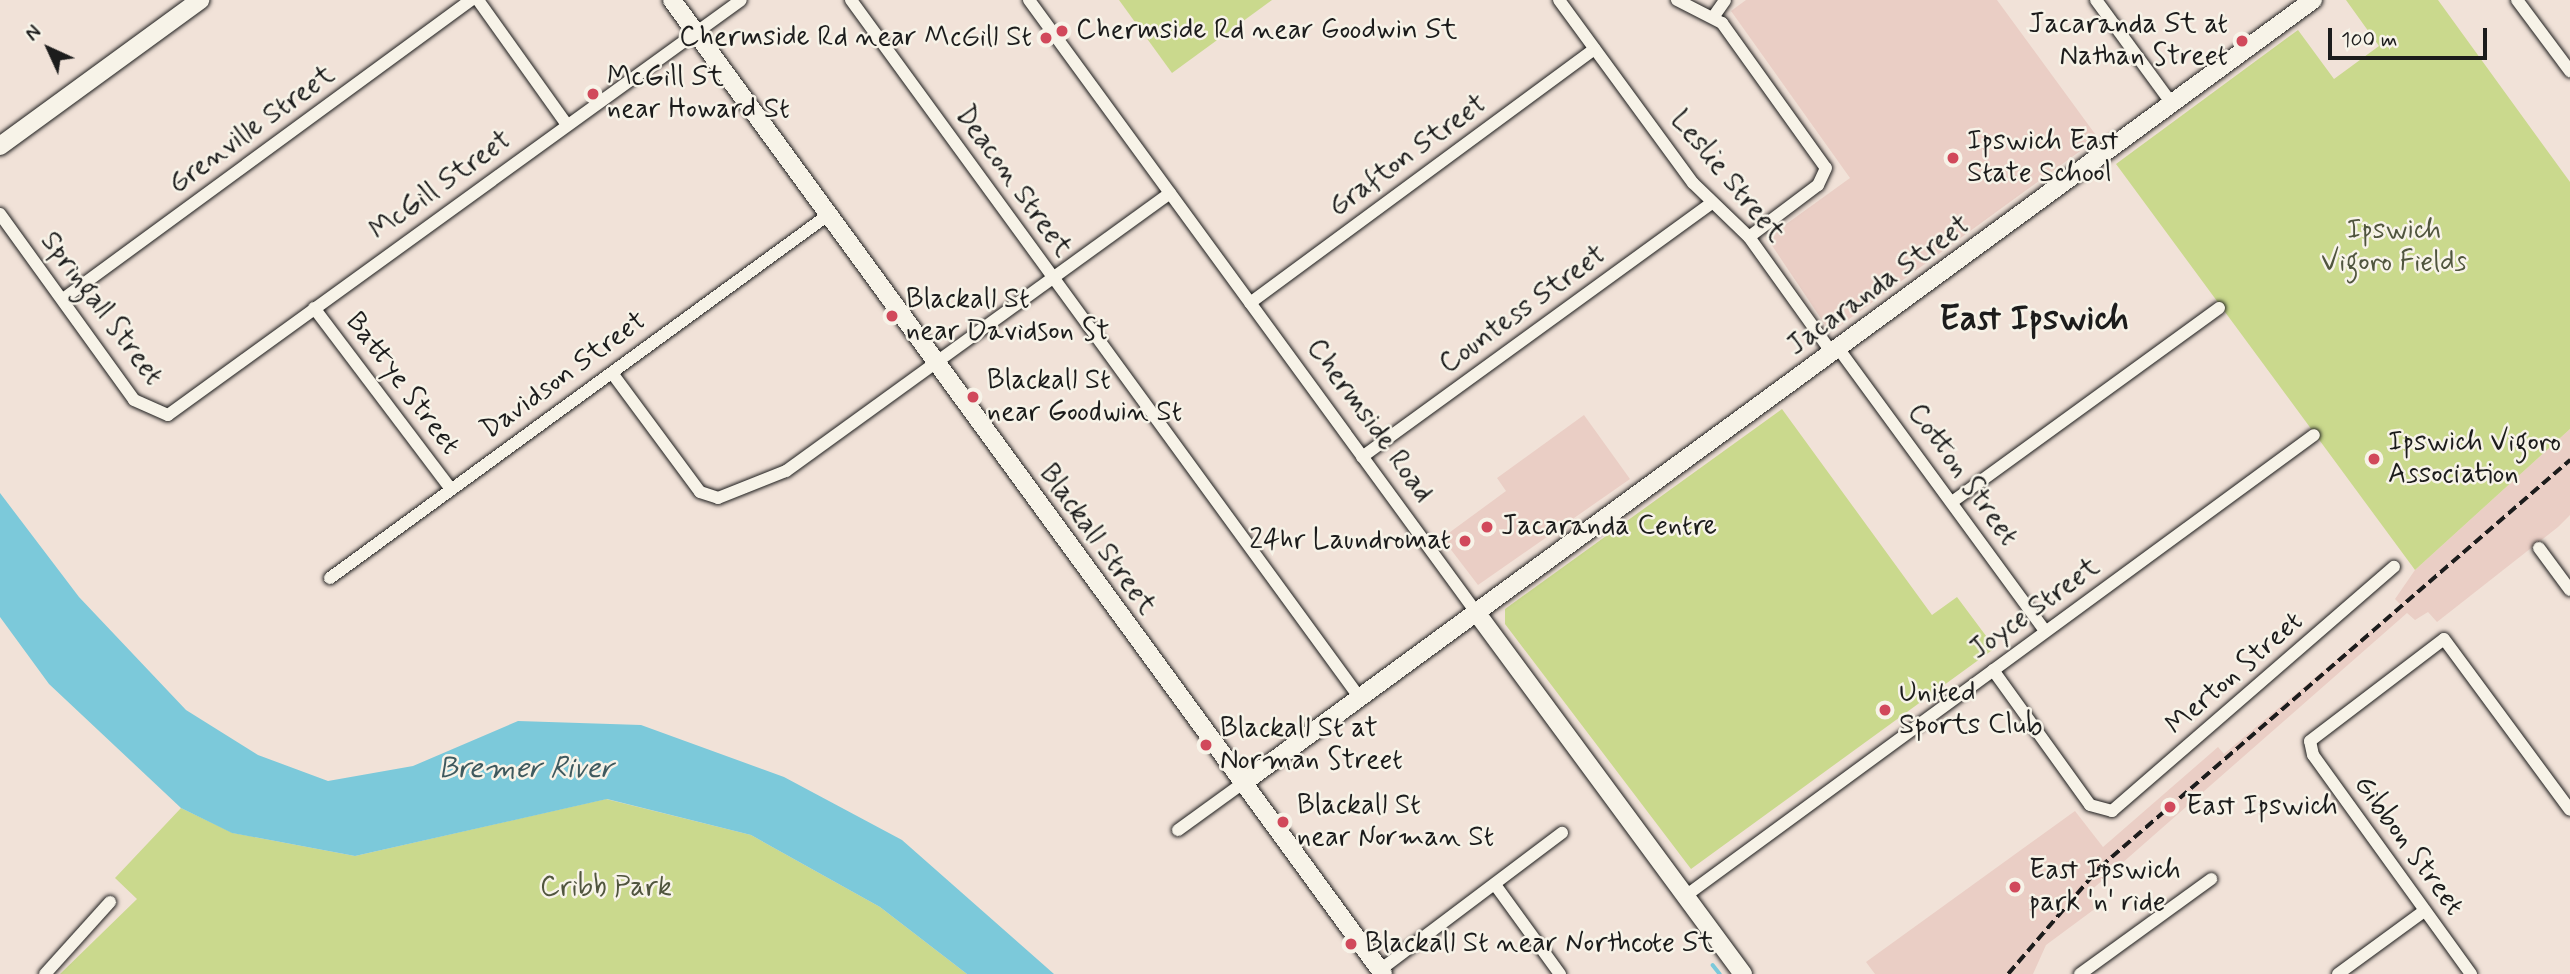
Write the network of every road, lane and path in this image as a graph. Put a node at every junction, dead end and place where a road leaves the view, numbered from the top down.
1 (200, 0) edge
2 (471, 0) edge
3 (478, 0) edge
4 (672, 0) edge
5 (741, 0) edge
6 (850, 0) edge
7 (1029, 0) edge
8 (1559, 0) edge
9 (1677, 0) edge
10 (1726, 0) edge
11 (2096, 0) edge
12 (2517, 0) edge
13 (2302, 3) edge
14 (1714, 16) junction
15 (696, 33) junction
16 (1595, 49) junction
17 (2570, 71) edge
18 (2172, 104) junction
19 (567, 125) junction
20 (0, 146) edge
21 (1170, 193) junction
22 (1711, 203) junction
23 (0, 214) edge
24 (828, 215) junction
25 (1749, 237) junction
26 (1052, 278) junction
27 (62, 299) junction
28 (1250, 303) junction
29 (314, 308) junction
30 (2219, 308) dead end
31 (1835, 350) junction
32 (936, 363) junction
33 (612, 373) junction
34 (172, 413) joint
35 (2314, 435) dead end
36 (1362, 457) junction
37 (451, 489) junction
38 (1952, 502) junction
39 (2539, 548) dead end
40 (2394, 567) dead end
41 (330, 579) dead end
42 (2570, 590) edge
43 (1476, 612) junction
44 (2045, 631) junction
45 (1993, 670) junction
46 (1359, 697) junction
47 (1243, 783) junction
48 (2570, 810) edge
49 (1178, 830) dead end
50 (1562, 833) dead end
51 (2211, 879) dead end
52 (1496, 886) junction
53 (1684, 897) junction
54 (110, 902) dead end
55 (2424, 911) junction
56 (1381, 972) edge
57 (45, 974) edge
58 (1560, 974) edge
59 (1743, 974) edge
60 (2080, 974) edge
61 (2338, 974) edge
62 (2471, 974) edge

1 - 20 street
2 - 27 street, Grenville Street
3 - 19 street
4 - 15 street, Blackall Street
5 - 15 street, McGill Street
6 - 26 street, Deacon Street
7 - 21 street, Chermside Road
8 - 16 street, Leslie Street
9 - 14 street
10 - 14 street
11 - 18 street
12 - 17 street
13 - 18 street, Jacaranda Street
14 - 25 street
15 - 19 street, McGill Street
15 - 24 street, Blackall Street
16 - 22 street, Leslie Street
16 - 28 street, Grafton Street
18 - 31 street, Jacaranda Street
19 - 29 street, McGill Street
21 - 26 street
21 - 28 street, Chermside Road
22 - 25 street, Leslie Street
22 - 36 street, Countess Street
23 - 27 street, Springall Street
24 - 32 street, Blackall Street
24 - 33 street, Davidson Street
25 - 31 street, Leslie Street
26 - 32 street
26 - 46 street, Deacon Street
27 - 34 street, Springall Street
28 - 36 street, Chermside Road
29 - 34 street, McGill Street
29 - 37 street, Battye Street
30 - 38 street
31 - 38 street, Cotton Street
31 - 43 street, Jacaranda Street
32 - 33 street
32 - 47 street, Blackall Street
33 - 37 street, Davidson Street
35 - 44 street, Joyce Street
36 - 43 street, Chermside Road
37 - 41 street, Davidson Street
38 - 44 street, Cotton Street
39 - 42 street
40 - 45 street, Merton Street
43 - 46 street, Jacaranda Street
43 - 53 street, Chermside Road
44 - 45 street, Joyce Street
45 - 53 street, Joyce Street
46 - 47 street, Jacaranda Street
47 - 49 street
47 - 56 street, Blackall Street
48 - 55 street, Gibbon Street
50 - 52 street
51 - 60 street
52 - 56 street
52 - 58 street
53 - 59 street, Chermside Road
54 - 57 street
55 - 61 street
55 - 62 street, Gibbon Street

